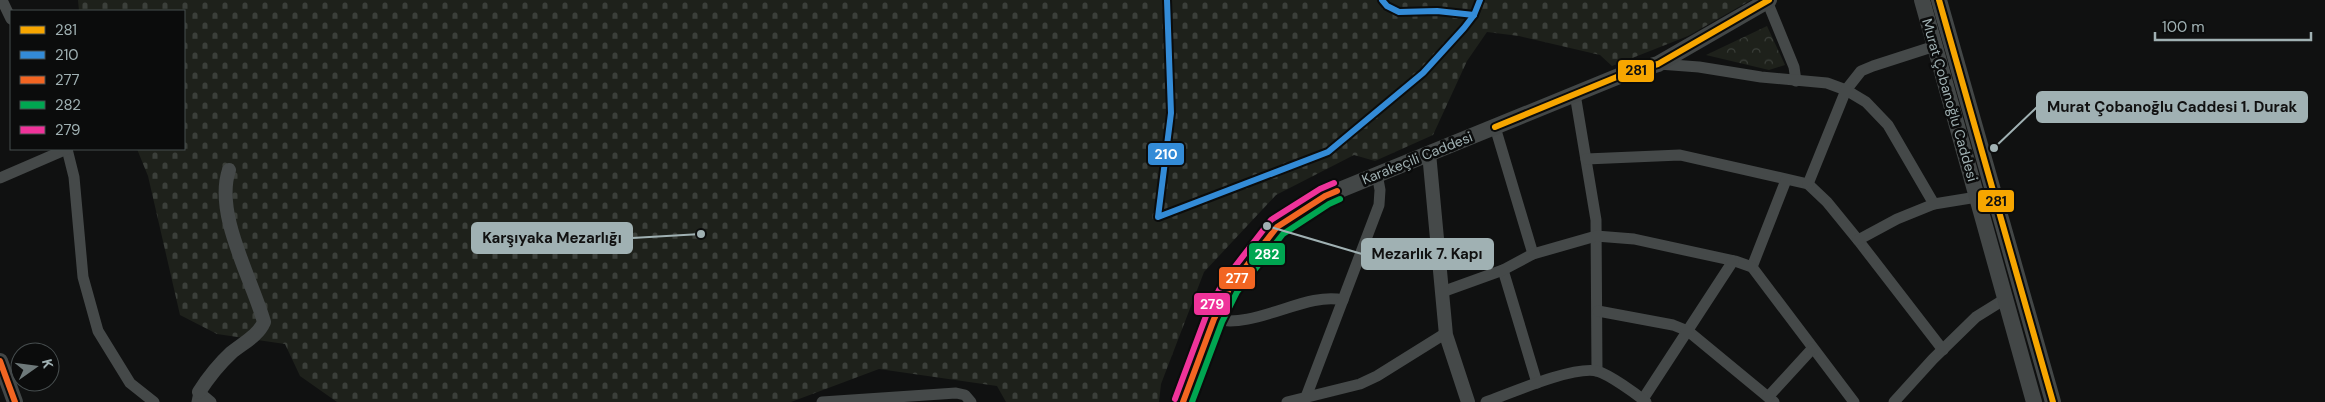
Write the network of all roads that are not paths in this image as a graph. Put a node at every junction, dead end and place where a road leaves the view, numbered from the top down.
1 (1768, 0) edge
2 (1922, 0) edge
3 (1939, 0) edge
4 (2, 1) edge
5 (10, 17) edge
6 (1935, 46) junction
7 (1658, 64) junction
8 (1796, 81) junction
9 (1846, 90) junction
10 (1575, 94) junction
11 (1495, 127) junction
12 (65, 150) edge
13 (67, 150) edge
14 (1429, 153) junction
15 (1586, 159) junction
16 (229, 170) dead end
17 (1377, 174) junction
18 (0, 178) edge
19 (1786, 180) junction
20 (1808, 184) junction
21 (1977, 197) junction
22 (1934, 204) junction
23 (1596, 236) junction
24 (1858, 240) junction
25 (1533, 254) junction
26 (1732, 260) junction
27 (1752, 267) junction
28 (1503, 270) junction
29 (1442, 292) junction
30 (2005, 299) junction
31 (1343, 300) junction
32 (1598, 311) junction
33 (1214, 319) junction
34 (1688, 331) junction
35 (1446, 333) junction
36 (1812, 349) junction
37 (1943, 350) junction
38 (0, 362) edge
39 (1597, 372) junction
40 (1537, 383) junction
41 (198, 397) edge
42 (1306, 397) junction
43 (1771, 400) edge
44 (1644, 401) edge
45 (15, 402) edge
46 (154, 402) edge
47 (211, 402) edge
48 (822, 402) edge
49 (971, 402) edge
50 (1183, 402) edge
51 (1287, 402) edge
52 (1468, 402) edge
53 (1486, 402) edge
54 (1854, 402) edge
55 (1894, 402) edge
56 (2034, 402) edge
57 (2053, 402) edge

1 - 7 main road, Karakeçili Caddesi
1 - 8 street
2 - 6 main road, Murat Çobanoğlu Caddesi
3 - 57 main road, Murat Çobanoğlu Caddesi
4 - 5 street
6 - 9 street
6 - 21 main road, Murat Çobanoğlu Caddesi
7 - 8 street
7 - 10 main road, Karakeçili Caddesi
8 - 9 street
9 - 20 street
9 - 22 street
10 - 11 main road, Karakeçili Caddesi
10 - 15 street
11 - 14 main road, Karakeçili Caddesi
11 - 25 street
12 - 18 street
13 - 46 street
14 - 17 main road, Karakeçili Caddesi
14 - 29 street
15 - 19 street
15 - 23 street
16 - 41 street
17 - 31 street
17 - 33 main road, Karakeçili Caddesi
19 - 20 street
19 - 27 street
20 - 24 street
21 - 22 street
21 - 30 main road, Murat Çobanoğlu Caddesi
22 - 24 street
23 - 25 street
23 - 26 street
23 - 32 street
24 - 37 street
25 - 28 street
26 - 27 street
26 - 34 street
27 - 36 street
28 - 29 street
28 - 40 street
29 - 35 street
30 - 37 street
30 - 56 main road, Murat Çobanoğlu Caddesi
31 - 33 street
31 - 42 street
32 - 34 street
32 - 39 street
33 - 50 main road, Karakeçili Caddesi
34 - 43 street
34 - 44 street
35 - 42 street
35 - 52 street
36 - 43 street
36 - 54 street
37 - 55 street
38 - 45 main road
39 - 40 street
39 - 44 street
40 - 53 street
41 - 47 street
42 - 51 street
48 - 49 street

